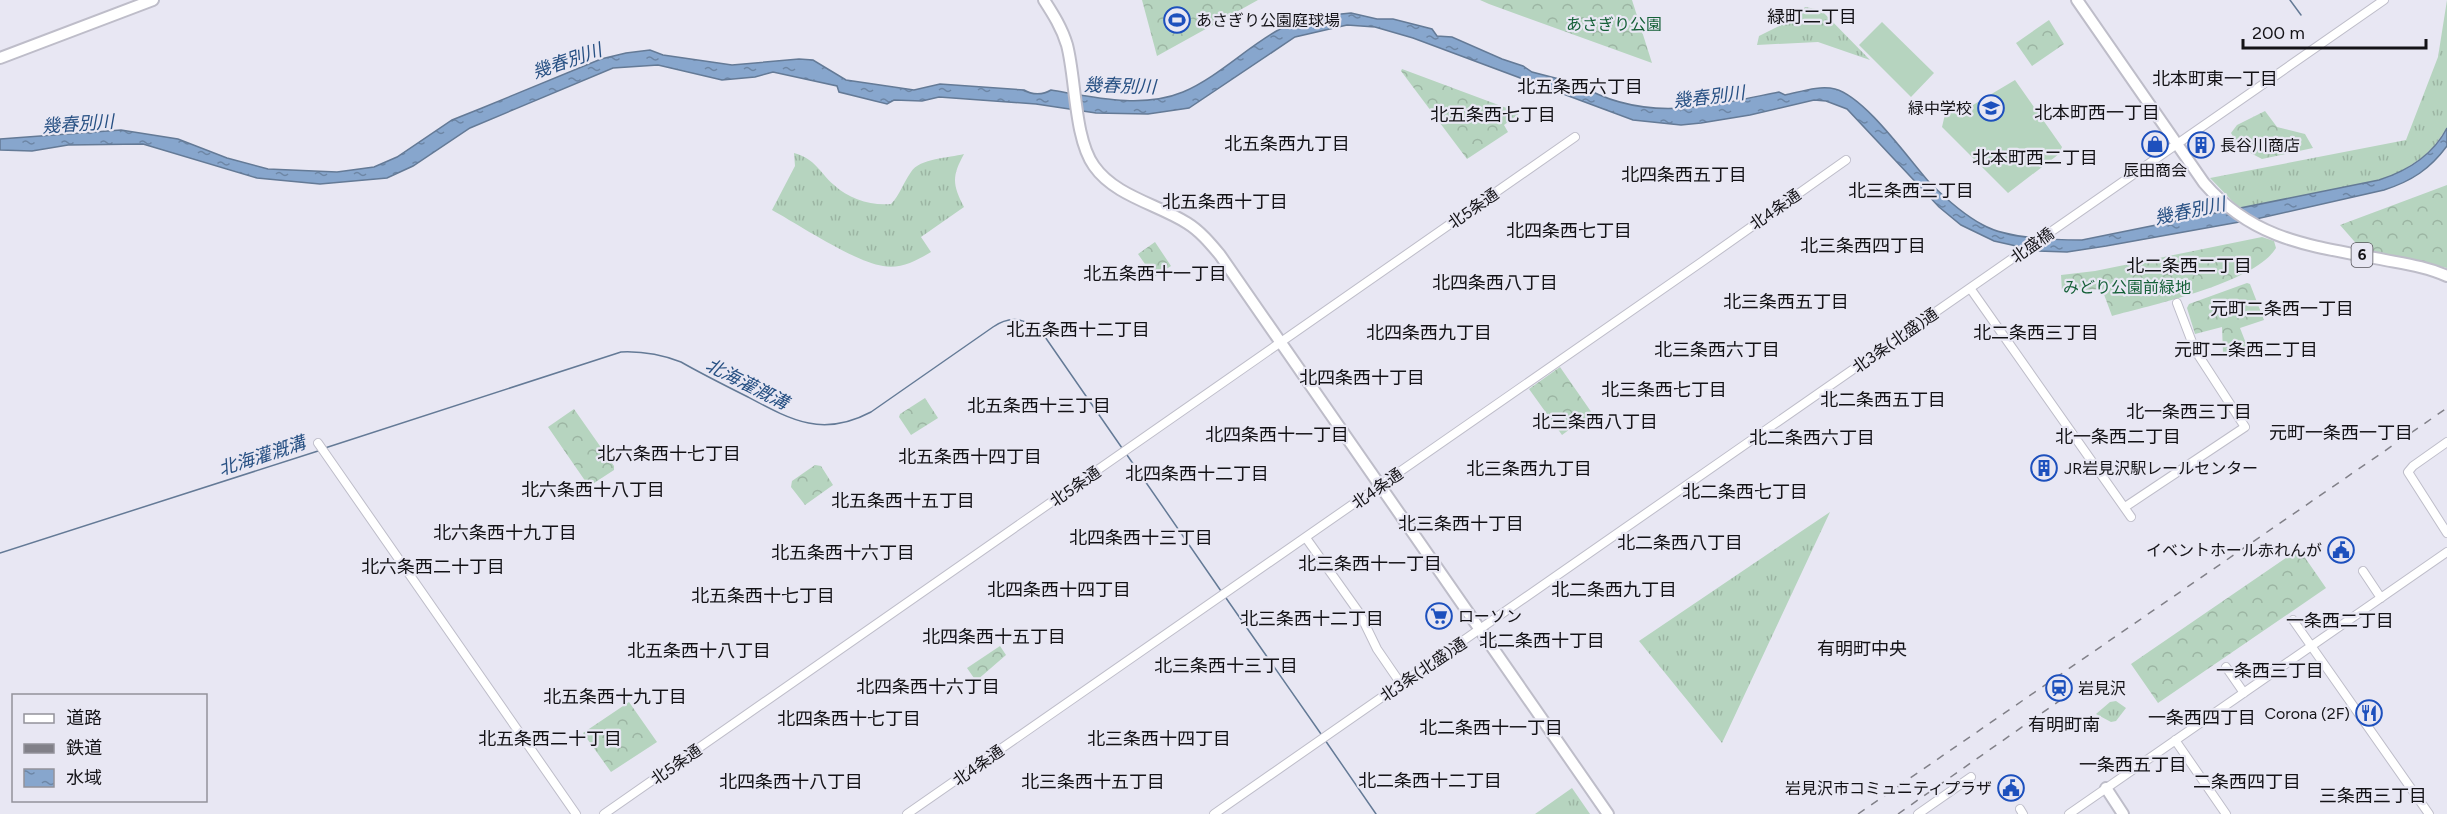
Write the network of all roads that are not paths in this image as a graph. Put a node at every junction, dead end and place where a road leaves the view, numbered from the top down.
1 (153, 0) edge
2 (1044, 0) edge
3 (2077, 0) edge
4 (2384, 0) edge
5 (0, 58) edge
6 (1575, 137) dead end
7 (2177, 144) junction
8 (1846, 160) dead end
9 (2447, 276) edge
10 (1986, 277) joint
11 (1970, 288) junction
12 (2177, 303) dead end
13 (1281, 342) junction
14 (2447, 442) edge
15 (318, 443) dead end
16 (1380, 486) junction
17 (2125, 507) junction
18 (2131, 517) dead end
19 (2447, 533) edge
20 (1306, 538) junction
21 (2447, 552) edge
22 (2363, 571) dead end
23 (2381, 598) junction
24 (2293, 620) dead end
25 (1480, 630) junction
26 (2312, 646) junction
27 (2226, 667) dead end
28 (1401, 684) junction
29 (2244, 693) junction
30 (2175, 741) junction
31 (1971, 777) dead end
32 (2106, 788) junction
33 (576, 814) edge
34 (604, 814) edge
35 (908, 814) edge
36 (1214, 814) edge
37 (1608, 814) edge
38 (1918, 814) edge
39 (2069, 814) edge
40 (2123, 814) edge
41 (2226, 814) edge
42 (2429, 814) edge

1 - 5 main road
2 - 13 main road
3 - 7 main road, 6
4 - 7 street
6 - 13 street, 北5条通
7 - 9 main road, 6
7 - 10 street, 北盛橋
8 - 16 street, 北4条通
10 - 11 street, 北3条(北盛)通
11 - 17 street
11 - 25 street, 北3条(北盛)通
12 - 17 street
13 - 16 main road
13 - 34 street, 北5条通
14 - 19 street
15 - 33 street
16 - 20 street, 北4条通
16 - 25 main road
17 - 18 street
20 - 28 street
20 - 35 street, 北4条通
21 - 23 street
22 - 23 street
23 - 26 street
24 - 26 street
25 - 28 street, 北3条(北盛)通
25 - 37 main road
26 - 29 street
26 - 42 street
27 - 29 street
28 - 36 street, 北3条(北盛)通
29 - 30 street
30 - 32 street
30 - 41 street
31 - 38 street
32 - 39 street
32 - 40 main road

